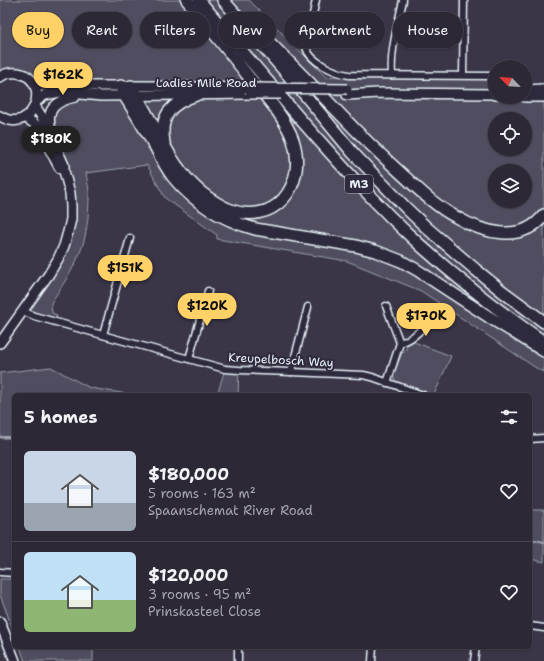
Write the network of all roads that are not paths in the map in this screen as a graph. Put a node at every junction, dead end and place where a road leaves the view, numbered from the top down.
1 (187, 0) edge
2 (198, 0) edge
3 (223, 0) edge
4 (228, 0) edge
5 (316, 0) edge
6 (404, 0) edge
7 (464, 0) edge
8 (392, 75) junction
9 (463, 75) junction
10 (1, 76) edge
11 (488, 76) edge
12 (35, 86) junction
13 (544, 89) edge
14 (532, 90) edge
15 (128, 91) junction
16 (248, 91) junction
17 (86, 94) junction
18 (196, 94) junction
19 (488, 94) edge
20 (532, 97) edge
21 (544, 97) edge
22 (36, 103) junction
23 (0, 116) edge
24 (26, 117) junction
25 (56, 145) junction
26 (165, 148) junction
27 (64, 171) junction
28 (544, 215) edge
29 (130, 238) dead end
30 (208, 291) dead end
31 (386, 306) dead end
32 (308, 307) dead end
33 (437, 308) dead end
34 (23, 311) junction
35 (544, 322) edge
36 (103, 335) junction
37 (544, 342) edge
38 (0, 343) edge
39 (400, 343) junction
40 (544, 351) edge
41 (189, 359) junction
42 (291, 372) junction
43 (387, 383) junction
44 (416, 393) edge
45 (544, 438) edge
46 (532, 439) edge
47 (0, 572) edge
48 (12, 572) edge
49 (0, 622) edge
50 (532, 626) edge
51 (544, 628) edge
52 (238, 649) edge
53 (373, 649) edge
54 (476, 649) edge
55 (14, 661) edge
56 (238, 661) edge
57 (372, 661) edge
58 (474, 661) edge

1 - 26 highway
2 - 37 highway, M3
3 - 35 highway, M3
4 - 28 highway
5 - 8 street
6 - 8 street
7 - 9 street
8 - 9 street
9 - 11 street
10 - 12 main road
12 - 15 main road, Ladies Mile Road
12 - 22 main road
13 - 14 main road
15 - 16 main road, Ladies Mile Road
15 - 17 main road, Ladies Mile Road
15 - 18 main road, Ladies Mile Road
15 - 26 highway
15 - 40 highway
16 - 18 main road, Ladies Mile Road
16 - 19 main road, Ladies Mile Road, bridge
17 - 22 main road, Ladies Mile Road
17 - 25 main road
18 - 26 highway
20 - 21 main road
22 - 24 main road
22 - 25 main road
23 - 24 main road
24 - 27 main road
25 - 27 main road
27 - 34 main road
29 - 36 street
30 - 41 street
31 - 39 street
32 - 42 street
33 - 39 street
34 - 36 street, Kreupelbosch Way
34 - 38 main road
36 - 41 street, Kreupelbosch Way
39 - 43 street
41 - 42 street, Kreupelbosch Way
42 - 43 street, Kreupelbosch Way
43 - 44 street, Kreupelbosch Way
45 - 46 street
47 - 48 street
49 - 55 main road
50 - 51 street
52 - 56 street
53 - 57 street
54 - 58 street

